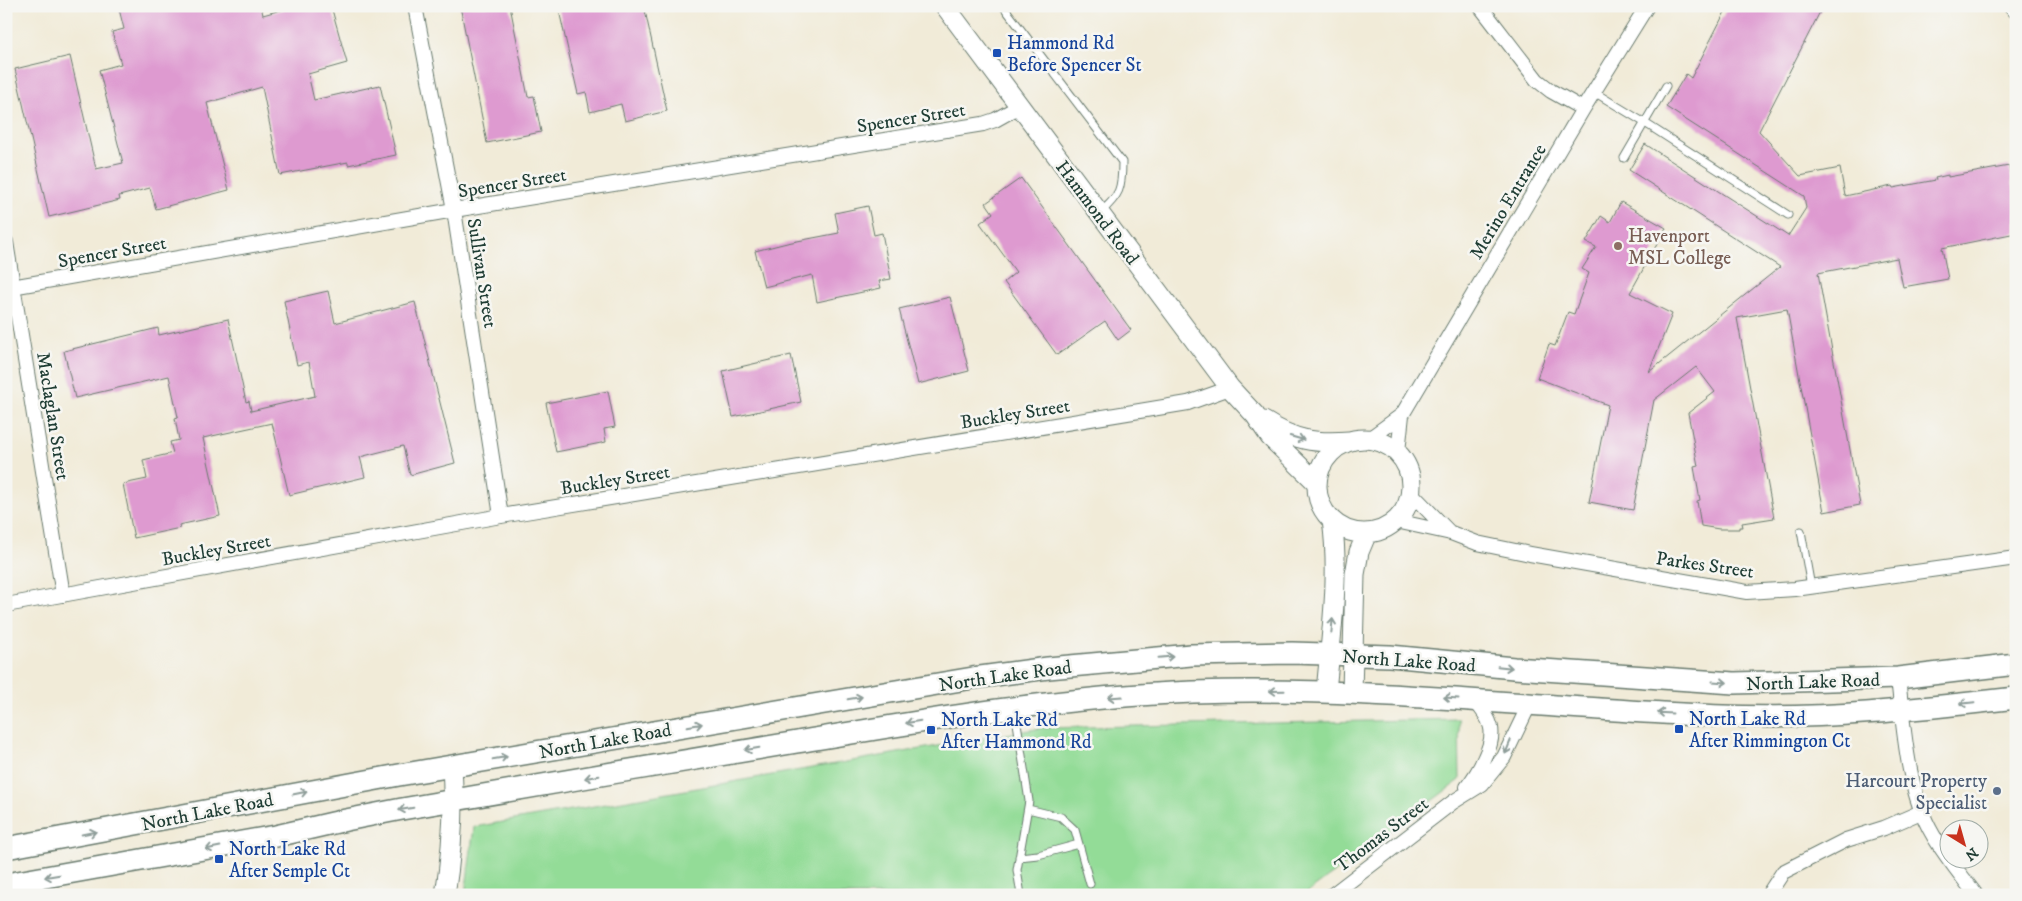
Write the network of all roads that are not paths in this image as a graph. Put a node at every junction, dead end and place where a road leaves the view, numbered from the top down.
1 (415, 6) edge
2 (945, 6) edge
3 (1003, 6) edge
4 (1480, 6) edge
5 (1647, 6) edge
6 (2011, 6) edge
7 (2016, 12) edge
8 (1666, 86) dead end
9 (1594, 92) junction
10 (1020, 106) junction
11 (1583, 109) junction
12 (1645, 123) junction
13 (1624, 158) dead end
14 (454, 210) junction
15 (1100, 214) junction
16 (1788, 215) dead end
17 (6, 242) edge
18 (10, 288) edge
19 (1230, 388) junction
20 (1254, 415) junction
21 (1402, 415) junction
22 (1360, 440) junction
23 (1398, 452) junction
24 (1317, 483) junction
25 (1411, 493) junction
26 (501, 516) junction
27 (1332, 520) junction
28 (1396, 521) junction
29 (1801, 531) dead end
30 (1367, 532) junction
31 (1451, 534) junction
32 (2016, 558) edge
33 (1810, 587) junction
34 (63, 596) junction
35 (6, 604) edge
36 (1329, 654) junction
37 (1352, 655) junction
38 (2016, 664) edge
39 (1898, 678) junction
40 (1326, 692) junction
41 (1352, 693) junction
42 (2016, 698) edge
43 (1474, 700) junction
44 (1530, 703) junction
45 (1014, 708) junction
46 (1902, 711) junction
47 (452, 766) junction
48 (454, 800) junction
49 (1453, 802) junction
50 (1028, 809) junction
51 (1921, 812) junction
52 (1079, 844) junction
53 (6, 848) edge
54 (1019, 857) junction
55 (6, 884) edge
56 (1090, 884) dead end
57 (445, 895) edge
58 (1021, 895) edge
59 (1332, 895) edge
60 (1768, 895) edge
61 (1976, 895) edge

1 - 14 street, Sullivan Street
2 - 10 main road, Hammond Road
3 - 15 lane
4 - 11 street
5 - 9 street, Merino Entrance
6 - 7 street
8 - 12 lane
9 - 11 street, Merino Entrance
9 - 12 lane
10 - 14 street, Spencer Street
10 - 15 main road, Hammond Road
11 - 21 street, Merino Entrance
12 - 13 lane
12 - 16 lane
14 - 18 street, Spencer Street
14 - 26 street, Sullivan Street
15 - 19 main road, Hammond Road
17 - 18 street, Maclaglan Street
18 - 34 street, Maclaglan Street
19 - 20 main road, Hammond Road
19 - 26 street, Buckley Street
20 -> 22 main road, Hammond Road
20 - 24 main road, Hammond Road
21 - 22 street, Merino Entrance
21 - 23 street, Merino Entrance
22 - 23 main road
22 - 24 main road
23 - 25 main road
24 - 27 main road
25 - 28 main road
25 - 31 street, Parkes Street
26 - 34 street, Buckley Street
27 - 30 main road
36 -> 27 main road
28 - 30 main road
28 - 31 street, Parkes Street
29 - 33 lane
30 - 37 main road
31 - 33 street, Parkes Street
32 - 33 street, Parkes Street
34 - 35 street, Buckley Street
36 - 37 main road, North Lake Road
36 - 40 main road
47 -> 36 main road, North Lake Road
37 -> 39 main road, North Lake Road
37 - 41 main road
38 - 39 main road, North Lake Road
39 - 46 street
40 - 41 main road, North Lake Road
40 -> 45 main road, North Lake Road
43 -> 41 main road, North Lake Road
42 -> 46 main road, North Lake Road
43 - 44 main road, North Lake Road
43 - 49 street, Thomas Street
46 -> 44 main road, North Lake Road
44 -> 49 street, Thomas Street
45 -> 48 main road, North Lake Road
45 - 50 lane
46 - 51 street
47 - 48 main road
53 -> 47 main road, North Lake Road
48 -> 55 main road, North Lake Road
48 - 57 main road
49 - 59 street, Thomas Street
50 - 52 lane
50 - 54 lane
51 - 60 street
51 - 61 street
52 - 54 lane
52 - 56 lane
54 - 58 lane

